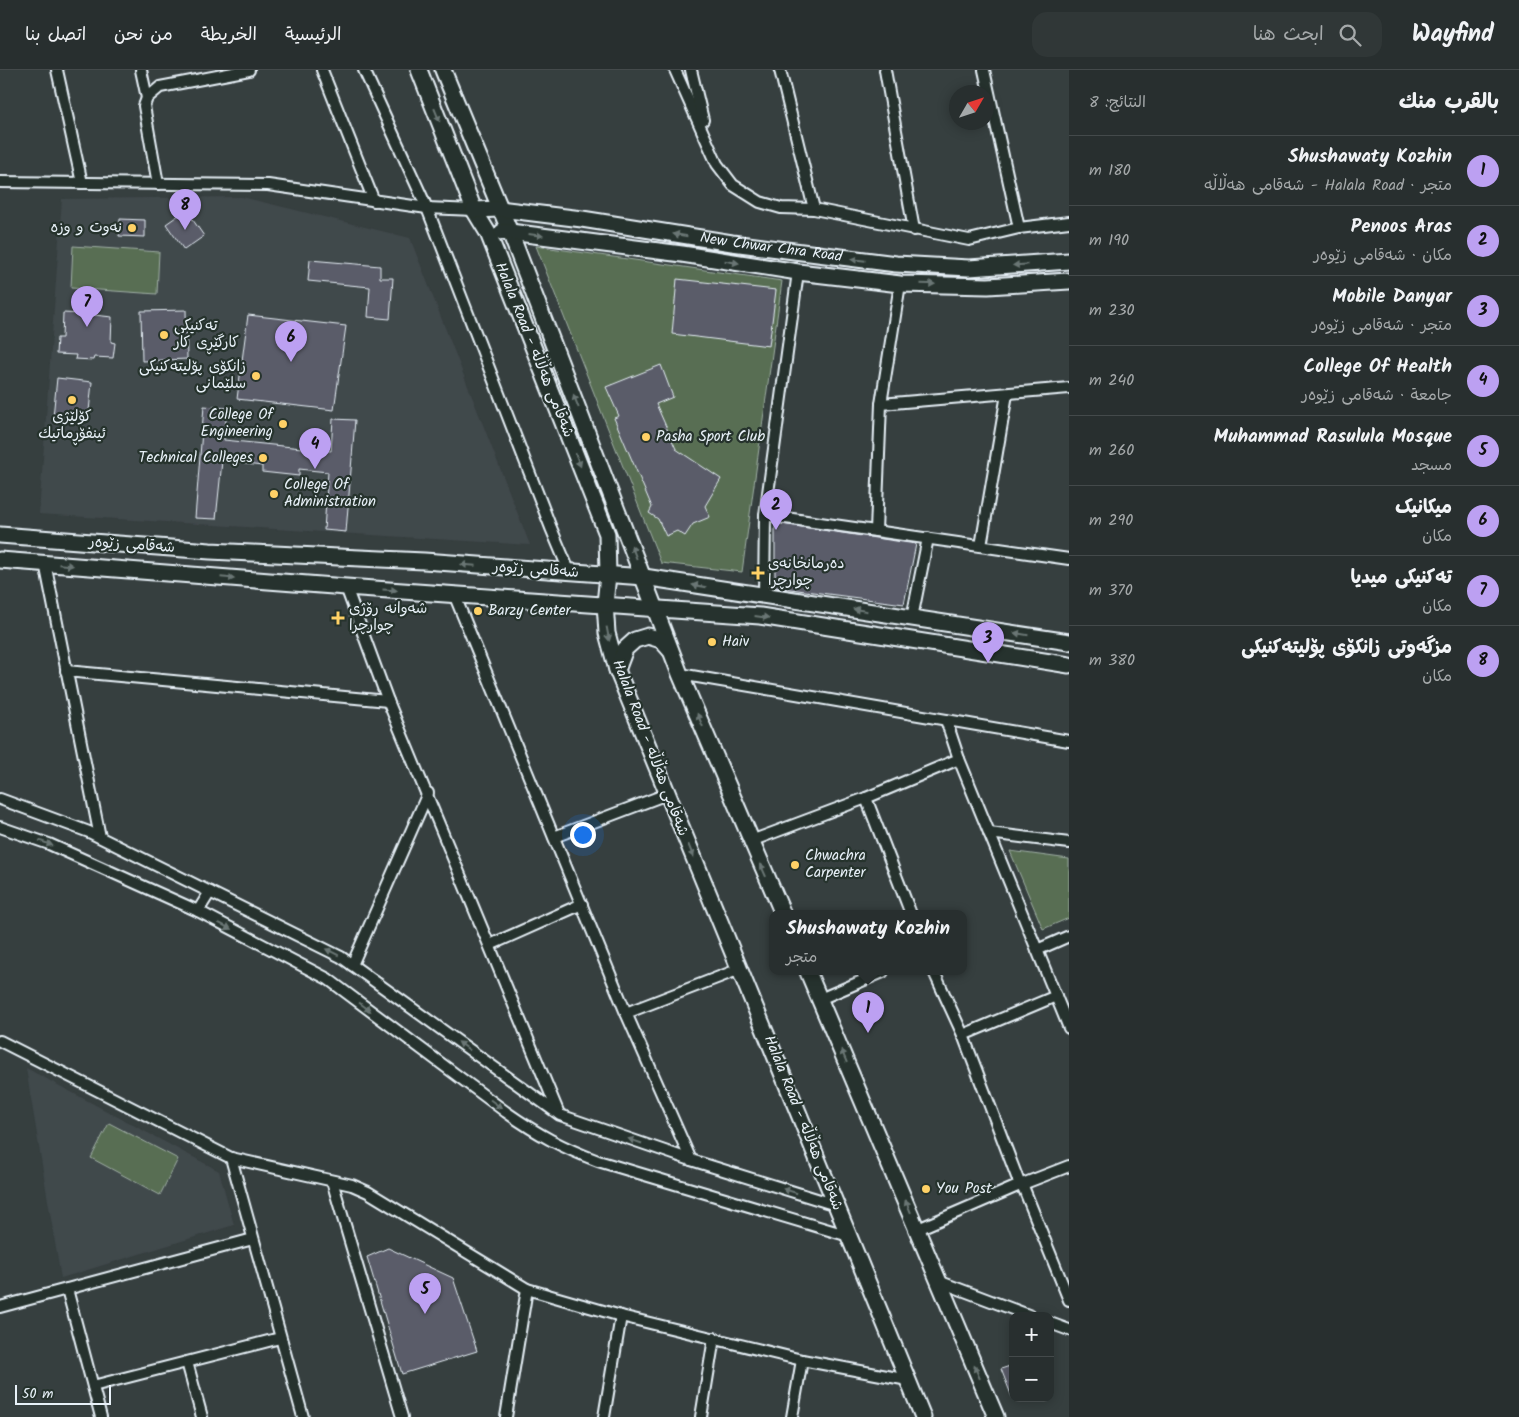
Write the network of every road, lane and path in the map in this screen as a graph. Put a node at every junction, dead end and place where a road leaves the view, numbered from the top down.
1 (57, 70) edge
2 (141, 70) edge
3 (249, 70) edge
4 (322, 70) edge
5 (364, 70) edge
6 (419, 70) edge
7 (443, 70) edge
8 (675, 70) edge
9 (691, 70) edge
10 (780, 70) edge
11 (885, 70) edge
12 (984, 70) edge
13 (147, 98) junction
14 (707, 141) junction
15 (0, 182) edge
16 (82, 183) junction
17 (158, 184) junction
18 (374, 201) junction
19 (427, 208) junction
20 (500, 209) junction
21 (814, 209) junction
22 (474, 210) junction
23 (1069, 222) edge
24 (1020, 228) junction
25 (914, 230) junction
26 (510, 232) junction
27 (488, 233) junction
28 (1069, 260) edge
29 (798, 272) junction
30 (1069, 281) edge
31 (900, 284) junction
32 (1069, 388) edge
33 (1007, 394) junction
34 (881, 404) junction
35 (765, 515) junction
36 (876, 531) junction
37 (0, 535) edge
38 (928, 538) junction
39 (981, 546) junction
40 (1069, 558) edge
41 (0, 560) edge
42 (45, 563) junction
43 (570, 573) junction
44 (608, 575) junction
45 (644, 578) junction
46 (346, 587) junction
47 (454, 594) junction
48 (764, 596) junction
49 (605, 604) junction
50 (656, 609) junction
51 (912, 618) junction
52 (1069, 642) edge
53 (670, 650) junction
54 (1069, 665) edge
55 (617, 670) junction
56 (66, 671) junction
57 (680, 674) junction
58 (388, 701) junction
59 (946, 720) junction
60 (1069, 741) edge
61 (959, 760) junction
62 (428, 793) junction
63 (667, 794) junction
64 (866, 798) junction
65 (0, 799) edge
66 (0, 827) edge
67 (989, 833) junction
68 (100, 837) junction
69 (554, 837) junction
70 (751, 841) junction
71 (1069, 843) edge
72 (210, 892) junction
73 (582, 904) junction
74 (781, 910) edge
75 (909, 910) edge
76 (198, 912) junction
77 (1069, 936) edge
78 (490, 945) junction
79 (1037, 950) junction
80 (352, 965) junction
81 (740, 970) junction
82 (809, 975) edge
83 (876, 975) edge
84 (935, 975) edge
85 (1056, 996) junction
86 (820, 1000) junction
87 (626, 1013) junction
88 (1069, 1028) edge
89 (964, 1036) junction
90 (0, 1041) edge
91 (560, 1115) junction
92 (231, 1158) junction
93 (690, 1160) junction
94 (1069, 1166) edge
95 (332, 1181) junction
96 (1021, 1184) junction
97 (836, 1205) junction
98 (918, 1229) junction
99 (849, 1236) junction
100 (253, 1239) junction
101 (938, 1281) junction
102 (67, 1289) junction
103 (527, 1289) junction
104 (1069, 1300) edge
105 (0, 1307) edge
106 (1020, 1312) edge
107 (621, 1316) junction
108 (1054, 1324) edge
109 (1069, 1330) edge
110 (280, 1338) junction
111 (714, 1338) junction
112 (802, 1360) junction
113 (187, 1362) junction
114 (908, 1380) junction
115 (93, 1386) junction
116 (101, 1417) edge
117 (202, 1417) edge
118 (302, 1417) edge
119 (402, 1417) edge
120 (506, 1417) edge
121 (604, 1417) edge
122 (701, 1417) edge
123 (792, 1417) edge
124 (923, 1417) edge
125 (996, 1417) edge

1 - 16 street
2 - 13 street
3 - 13 street
4 - 18 street
5 - 19 street
6 -> 22 street, Halala Road - شەقامی هەڵاڵە
7 - 20 street, Halala Road - شەقامی هەڵاڵە
8 - 14 street
9 - 14 street
10 - 21 street
11 - 25 street
12 - 24 street
13 - 17 street
14 - 21 street
15 - 16 street
16 - 17 street
17 - 18 street
18 - 19 street
19 - 22 street
19 - 43 street
20 - 22 street, New Chwar Chra Road
20 - 26 street, Halala Road - شەقامی هەڵاڵە
28 -> 20 street, New Chwar Chra Road
21 - 25 street
22 - 27 street, Halala Road - شەقامی هەڵاڵە
23 - 24 street
24 - 25 street
26 - 27 street, New Chwar Chra Road
26 -> 29 street, New Chwar Chra Road
45 -> 26 street, Halala Road - شەقامی هەڵاڵە
27 -> 44 street, Halala Road - شەقامی هەڵاڵە
29 - 31 street, New Chwar Chra Road
29 - 35 street
31 -> 30 street, New Chwar Chra Road
31 - 34 street
32 - 33 street
33 - 34 street
33 - 39 street
34 - 36 street
35 - 36 street
35 - 48 street
36 - 38 street
43 -> 37 street, شەقامی زێوەر
38 - 39 street
38 - 51 street
39 - 40 street
41 - 42 street, شەقامی زێوەر
42 -> 46 street, شەقامی زێوەر
42 - 56 street
43 - 44 street, شەقامی زێوەر
44 - 45 street, شەقامی زێوەر
44 - 49 street, Halala Road - شەقامی هەڵاڵە
48 -> 45 street, شەقامی زێوەر
45 - 50 street, Halala Road - شەقامی هەڵاڵە
46 -> 47 street, شەقامی زێوەر
46 - 58 street
47 - 49 street, شەقامی زێوەر
47 - 69 street
51 -> 48 street, شەقامی زێوەر
49 - 50 street, شەقامی زێوەر
49 -> 55 street, Halala Road - شەقامی هەڵاڵە
50 - 53 street, Halala Road - شەقامی هەڵاڵە
50 -> 54 street, شەقامی زێوەر
52 -> 51 street, شەقامی زێوەر
53 - 55 street
53 - 57 street, Halala Road - شەقامی هەڵاڵە
55 - 63 street, Halala Road - شەقامی هەڵاڵە
56 - 58 street
56 - 68 street
57 - 59 street
70 -> 57 street, Halala Road - شەقامی هەڵاڵە
58 - 62 street
59 - 60 street
59 - 61 street
61 - 64 street
61 - 67 street
62 - 78 street
62 - 80 street
63 - 69 street
63 -> 81 street, Halala Road - شەقامی هەڵاڵە
64 - 70 street
64 - 75 street
65 - 68 street
66 -> 76 street
67 - 71 street
67 - 79 street
68 - 72 street
69 - 73 street
74 -> 70 street, Halala Road - شەقامی هەڵاڵە
72 - 76 street
80 -> 72 street
73 - 78 street
73 - 87 street
76 -> 99 street
77 - 79 street
78 - 91 street
79 - 85 street
91 -> 80 street
81 - 87 street
81 - 97 street, Halala Road - شەقامی هەڵاڵە
82 - 86 street
83 - 86 street
84 - 89 street
85 - 88 street
85 - 89 street
98 -> 86 street
87 - 93 street
89 - 96 street
90 - 92 street
93 -> 91 street
92 - 95 street
92 - 100 street
97 -> 93 street
94 - 96 street
95 - 103 street
95 - 119 street
96 - 98 street
96 - 104 street
97 - 99 street, Halala Road - شەقامی هەڵاڵە
98 - 101 street
99 - 114 street, Halala Road - شەقامی هەڵاڵە
100 - 102 street
100 - 110 street
101 - 106 street
125 -> 101 street
102 - 105 street
102 - 115 street
103 - 107 street
103 - 120 street
107 - 111 street
107 - 121 street
108 - 109 street
110 - 113 street
110 - 118 street
111 - 112 street
111 - 122 street
112 - 114 street
112 - 123 street
113 - 115 street
113 - 117 street
114 - 124 street, Halala Road - شەقامی هەڵاڵە
115 - 116 street

